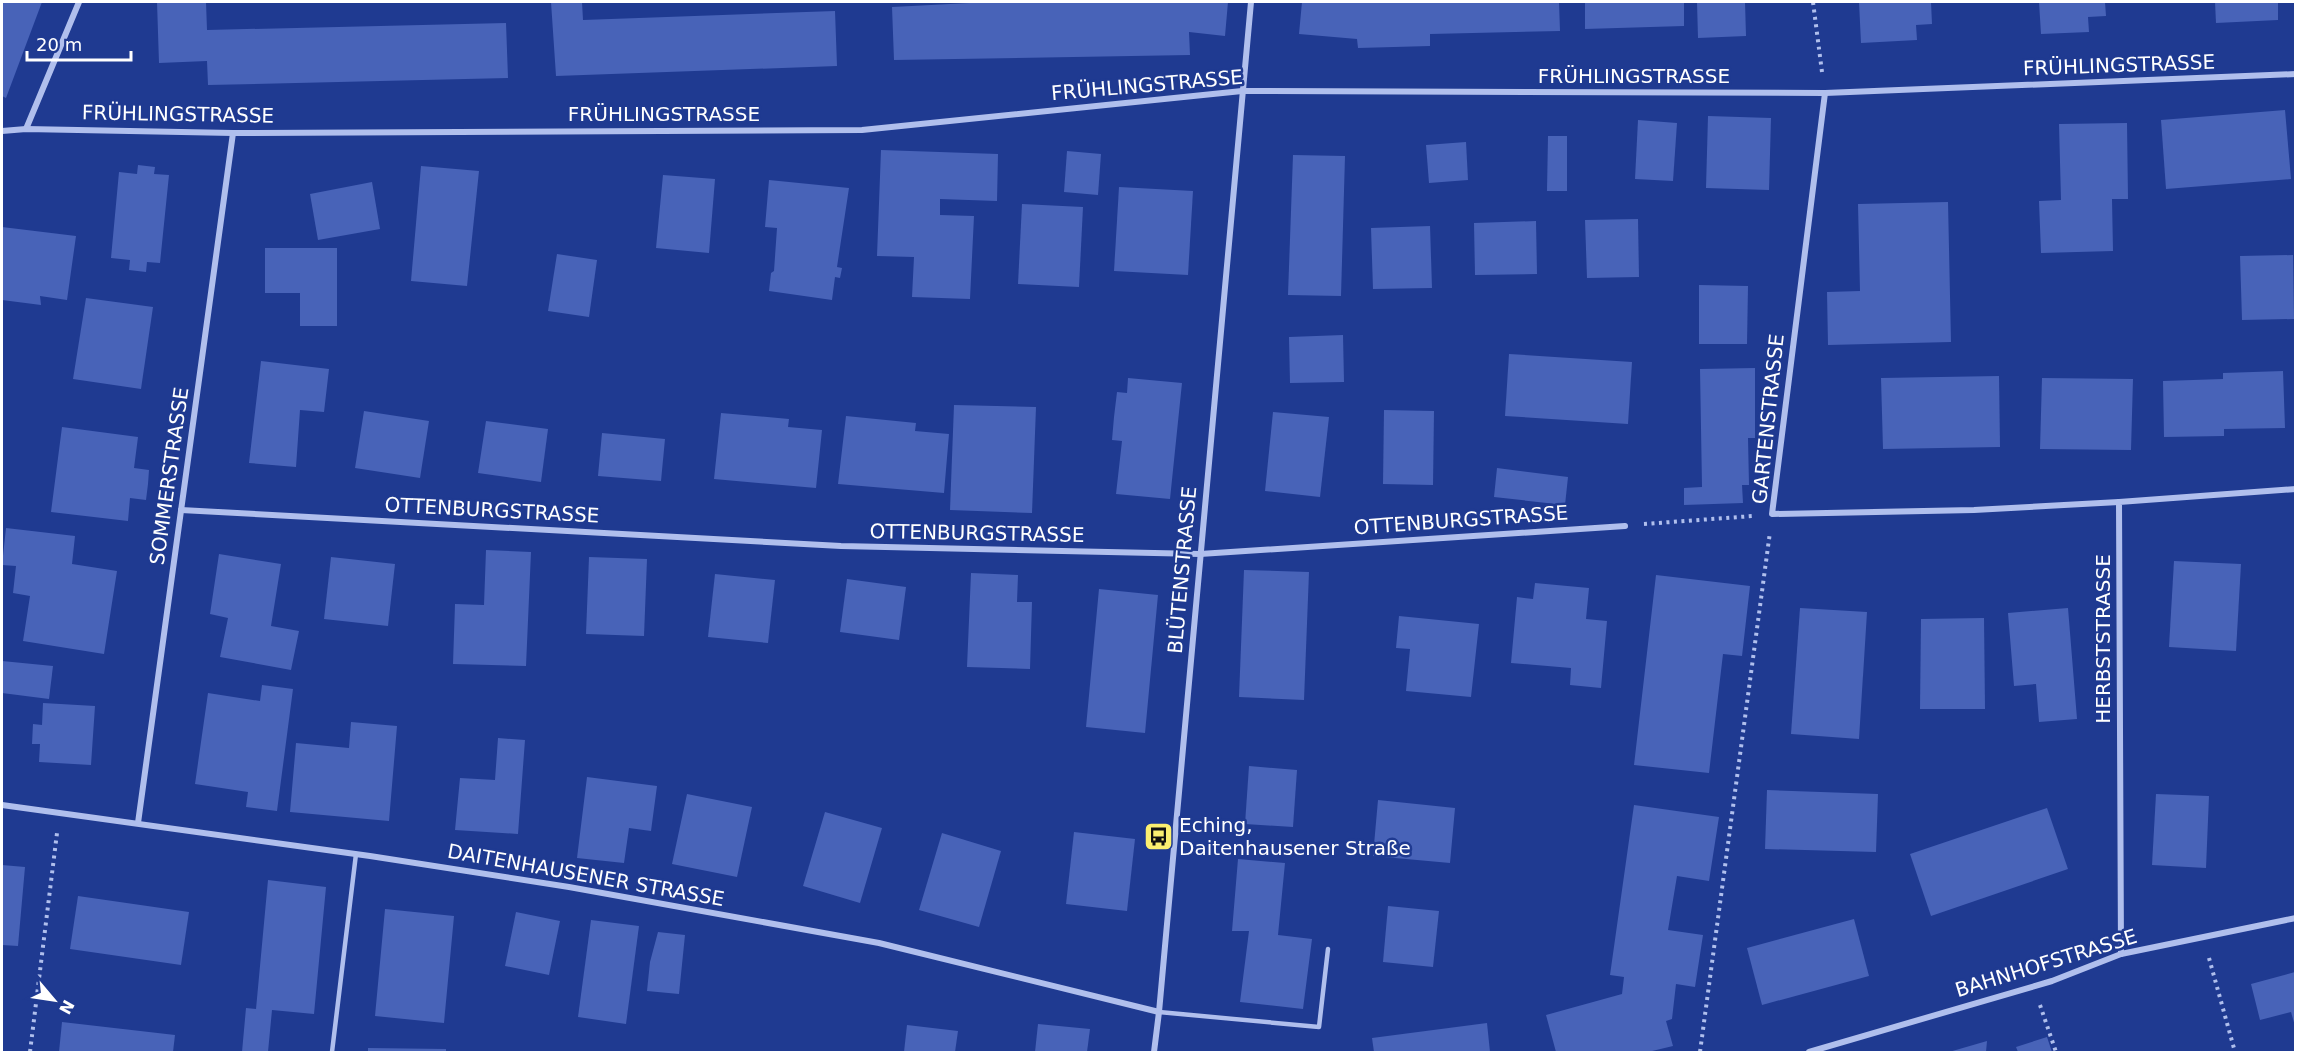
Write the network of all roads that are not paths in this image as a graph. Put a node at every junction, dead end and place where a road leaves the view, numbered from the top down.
1 (78, 2) edge
2 (1251, 2) edge
3 (2295, 74) edge
4 (1242, 91) junction
5 (1825, 93) junction
6 (26, 129) junction
7 (2, 131) edge
8 (233, 132) junction
9 (2295, 489) edge
10 (2119, 501) junction
11 (181, 510) junction
12 (1625, 526) road end
13 (1200, 554) junction
14 (2, 805) edge
15 (138, 823) junction
16 (356, 854) junction
17 (2295, 918) edge
18 (1328, 949) dead end
19 (2121, 954) junction
20 (1159, 1012) junction
21 (332, 1053) edge
22 (1154, 1053) edge
23 (1809, 1053) edge

1 - 6 street
2 - 4 street, BLÜTENSTRASSE
3 - 5 street, FRÜHLINGSTRASSE
4 - 5 street, FRÜHLINGSTRASSE
4 - 8 street, FRÜHLINGSTRASSE
4 - 13 street, BLÜTENSTRASSE
5 - 10 street, GARTENSTRASSE
6 - 7 street, FRÜHLINGSTRASSE
6 - 8 street, FRÜHLINGSTRASSE
8 - 11 street, SOMMERSTRASSE
9 - 10 street
10 - 19 street, HERBSTSTRASSE
11 - 13 street, OTTENBURGSTRASSE
11 - 15 street, SOMMERSTRASSE
12 - 13 street, OTTENBURGSTRASSE
13 - 20 street, BLÜTENSTRASSE
14 - 15 street, DAITENHAUSENER STRASSE
15 - 16 street, DAITENHAUSENER STRASSE
16 - 20 street, DAITENHAUSENER STRASSE
16 - 21 lane
17 - 19 street, BAHNHOFSTRASSE
18 - 20 lane
19 - 23 street, BAHNHOFSTRASSE
20 - 22 street, BLÜTENSTRASSE

